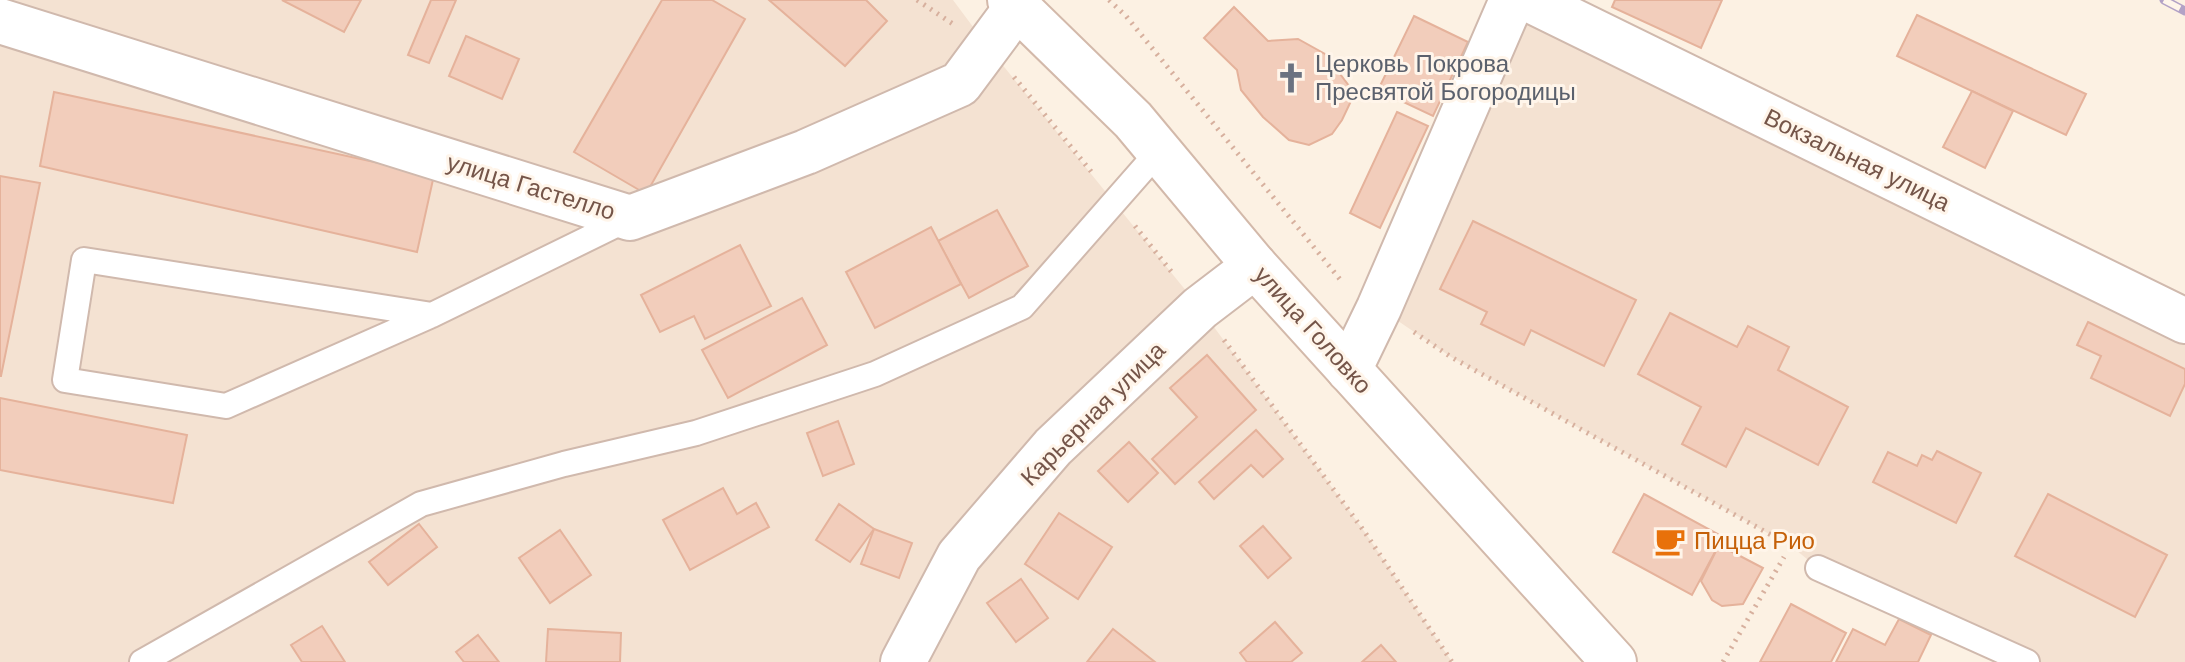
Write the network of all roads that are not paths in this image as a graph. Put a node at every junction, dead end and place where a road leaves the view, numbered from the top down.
1 (1512, 0) edge
2 (1530, 0) edge
3 (1013, 3) edge
4 (0, 21) edge
5 (1159, 151) junction
6 (630, 218) junction
7 (1255, 266) junction
8 (432, 315) junction
9 (2185, 321) edge
10 (1349, 370) junction
11 (1818, 568) dead end
12 (142, 662) edge
13 (903, 662) edge
14 (1614, 662) edge
15 (2027, 662) edge

1 - 10 street
2 - 9 street, Вокзальная улица
3 - 5 street, улица Головко
3 - 6 street, улица Гастелло
4 - 6 street, улица Гастелло
5 - 7 street, улица Головко
5 - 12 lane
6 - 8 lane
7 - 10 street, улица Головко
7 - 13 street, Карьерная улица
8 - 8 lane
10 - 14 street, улица Головко
11 - 15 lane

